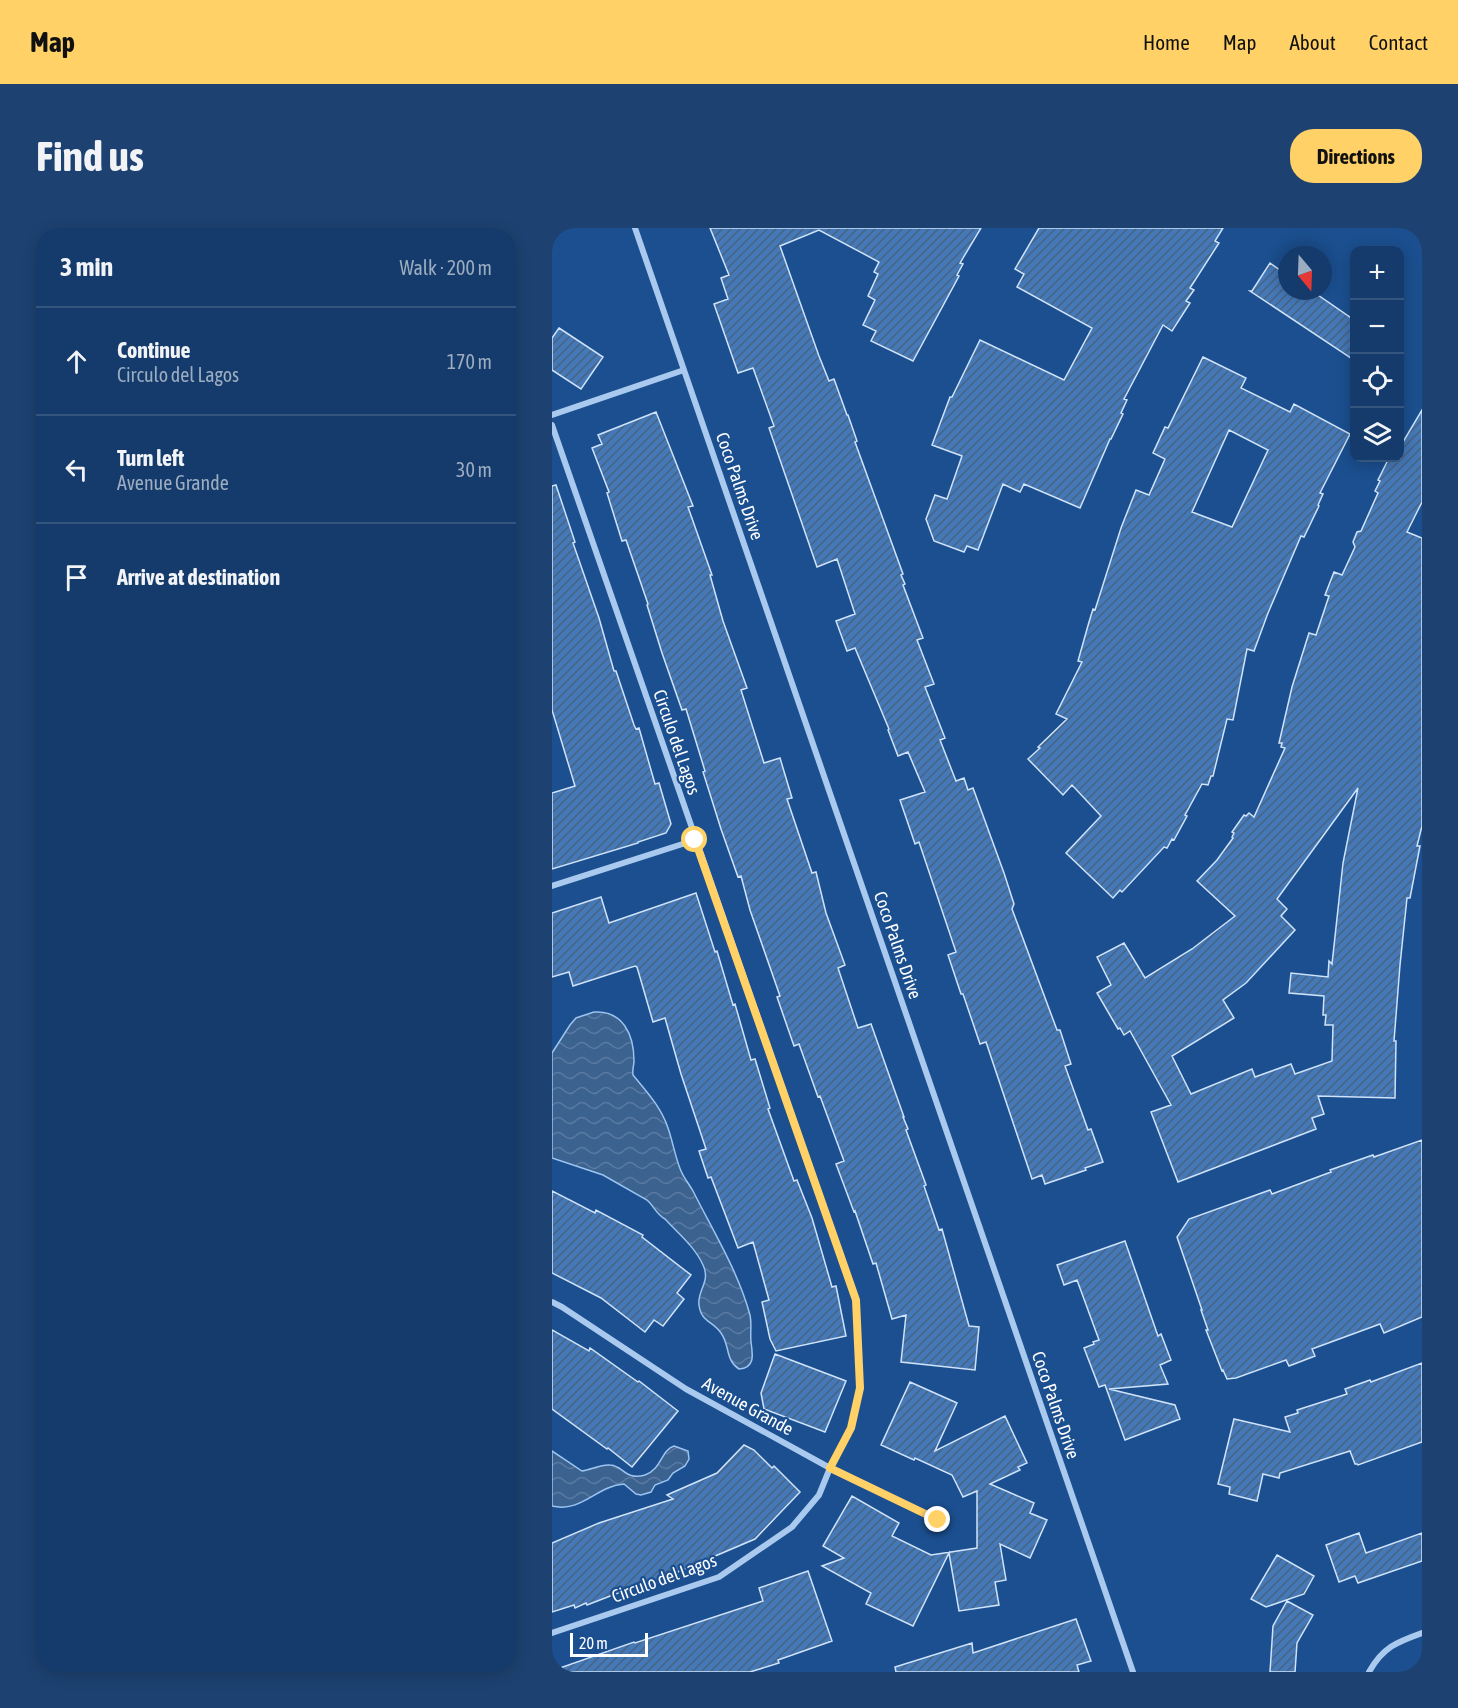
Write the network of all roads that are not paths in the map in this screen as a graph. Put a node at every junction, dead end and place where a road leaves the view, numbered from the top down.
1 (635, 228) edge
2 (684, 370) junction
3 (552, 415) edge
4 (552, 425) edge
5 (695, 840) junction
6 (552, 886) edge
7 (552, 1302) edge
8 (830, 1468) junction
9 (938, 1520) dead end
10 (552, 1633) edge
11 (1422, 1633) edge
12 (1132, 1672) edge
13 (1369, 1672) edge

1 - 2 street, Coco Palms Drive
2 - 3 street
2 - 12 street, Coco Palms Drive
4 - 5 street, Circulo del Lagos
5 - 6 street
5 - 8 street, Circulo del Lagos
7 - 8 street, Avenue Grande
8 - 9 street, Avenue Grande
8 - 10 street, Circulo del Lagos
11 - 13 street

